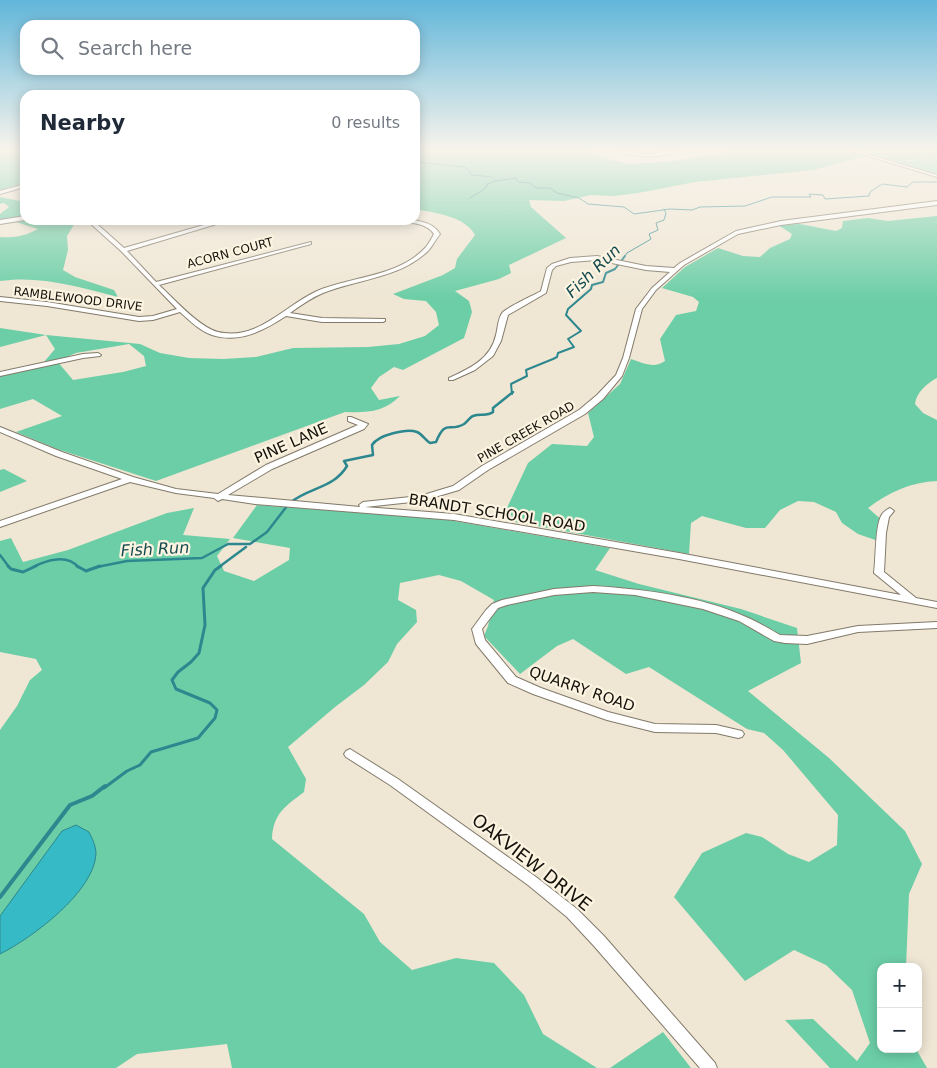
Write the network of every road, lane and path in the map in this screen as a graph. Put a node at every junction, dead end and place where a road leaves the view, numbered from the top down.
1 (937, 203) edge
2 (20, 219) edge
3 (0, 222) edge
4 (420, 224) edge
5 (95, 225) dead end
6 (202, 225) edge
7 (309, 243) dead end
8 (123, 250) junction
9 (646, 268) joint
10 (671, 273) junction
11 (156, 284) junction
12 (0, 299) edge
13 (182, 310) junction
14 (287, 314) junction
15 (383, 320) dead end
16 (98, 355) dead end
17 (0, 374) edge
18 (451, 379) dead end
19 (351, 418) dead end
20 (0, 429) edge
21 (130, 479) junction
22 (218, 498) junction
23 (338, 507) junction
24 (890, 511) dead end
25 (0, 524) edge
26 (914, 599) junction
27 (937, 605) edge
28 (937, 625) edge
29 (738, 734) dead end
30 (350, 754) dead end
31 (710, 1068) edge

1 - 10 street, PINE CREEK ROAD
2 - 3 street
4 - 14 street
5 - 8 street
6 - 8 street
7 - 11 street, ACORN COURT
8 - 11 street
9 - 10 street
9 - 18 street
10 - 23 street, PINE CREEK ROAD
11 - 13 street
12 - 13 street, RAMBLEWOOD DRIVE
13 - 14 street
14 - 15 street
16 - 17 street
19 - 22 street, PINE LANE
20 - 21 street, BRANDT SCHOOL ROAD
21 - 22 street, BRANDT SCHOOL ROAD
21 - 25 street
22 - 23 street, BRANDT SCHOOL ROAD
23 - 26 street, BRANDT SCHOOL ROAD
24 - 26 street
26 - 27 street, BRANDT SCHOOL ROAD
28 - 29 street, QUARRY ROAD
30 - 31 street, OAKVIEW DRIVE

